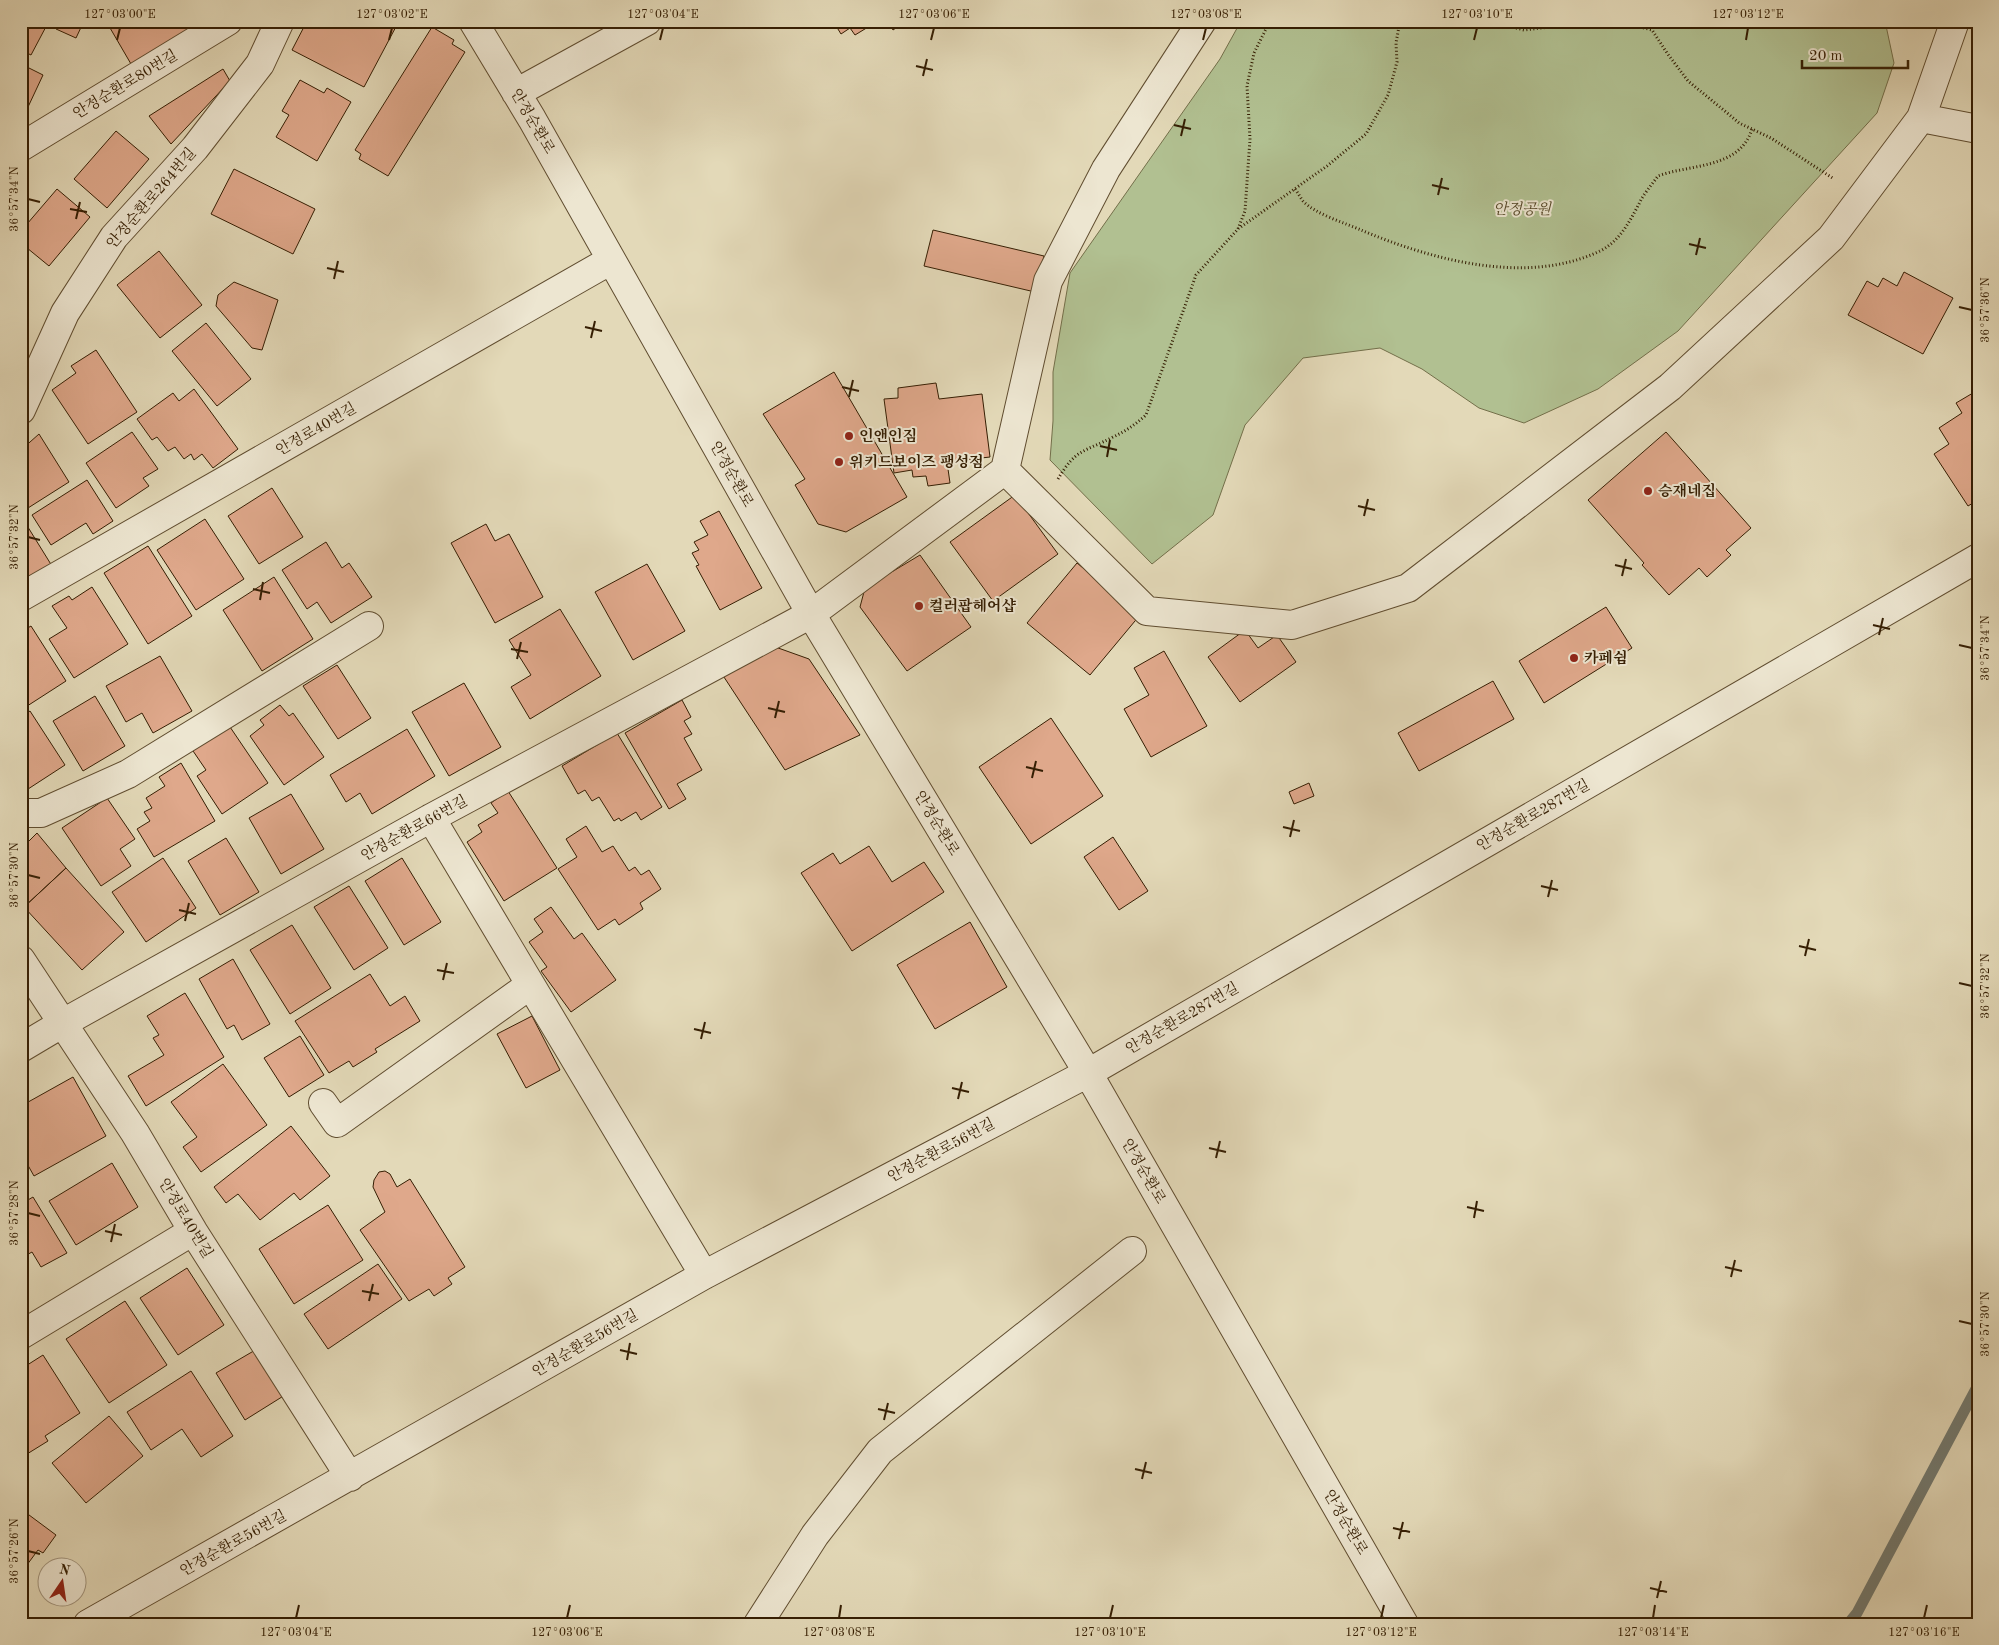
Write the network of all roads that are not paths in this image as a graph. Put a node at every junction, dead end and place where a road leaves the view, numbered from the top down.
1 (228, 21) edge
2 (280, 21) edge
3 (473, 21) edge
4 (647, 21) edge
5 (1202, 21) edge
6 (1955, 21) edge
7 (516, 93) junction
8 (1921, 118) junction
9 (1978, 128) edge
10 (21, 147) edge
11 (611, 260) junction
12 (21, 410) edge
13 (1005, 470) junction
14 (1978, 558) edge
15 (21, 597) edge
16 (811, 614) junction
17 (369, 626) dead end
18 (21, 813) edge
19 (431, 818) junction
20 (21, 960) edge
21 (530, 985) junction
22 (63, 1023) junction
23 (21, 1048) edge
24 (1088, 1073) junction
25 (323, 1103) dead end
26 (193, 1230) junction
27 (1132, 1251) dead end
28 (704, 1275) junction
29 (21, 1335) edge
30 (350, 1477) junction
31 (88, 1624) edge
32 (758, 1624) edge
33 (1404, 1624) edge

1 - 10 street, 안정순환로80번길
2 - 12 street, 안정순환로264번길
3 - 7 street, 안정순환로
4 - 7 street
5 - 13 street
6 - 8 street
7 - 11 street, 안정순환로
8 - 9 street
8 - 13 street
11 - 15 street, 안정로40번길
11 - 16 street, 안정순환로
13 - 16 street, 안정순환로66번길
14 - 24 street, 안정순환로287번길
16 - 19 street, 안정순환로66번길
16 - 24 street, 안정순환로
17 - 18 street
19 - 21 street
19 - 22 street, 안정순환로66번길
20 - 22 street, 안정로40번길
21 - 25 street
21 - 28 street
22 - 23 street, 안정순환로66번길
22 - 26 street, 안정로40번길
24 - 28 street, 안정순환로56번길
24 - 33 street, 안정순환로
26 - 29 street
26 - 30 street, 안정로40번길
27 - 32 street
28 - 30 street, 안정순환로56번길
30 - 31 street, 안정순환로56번길

